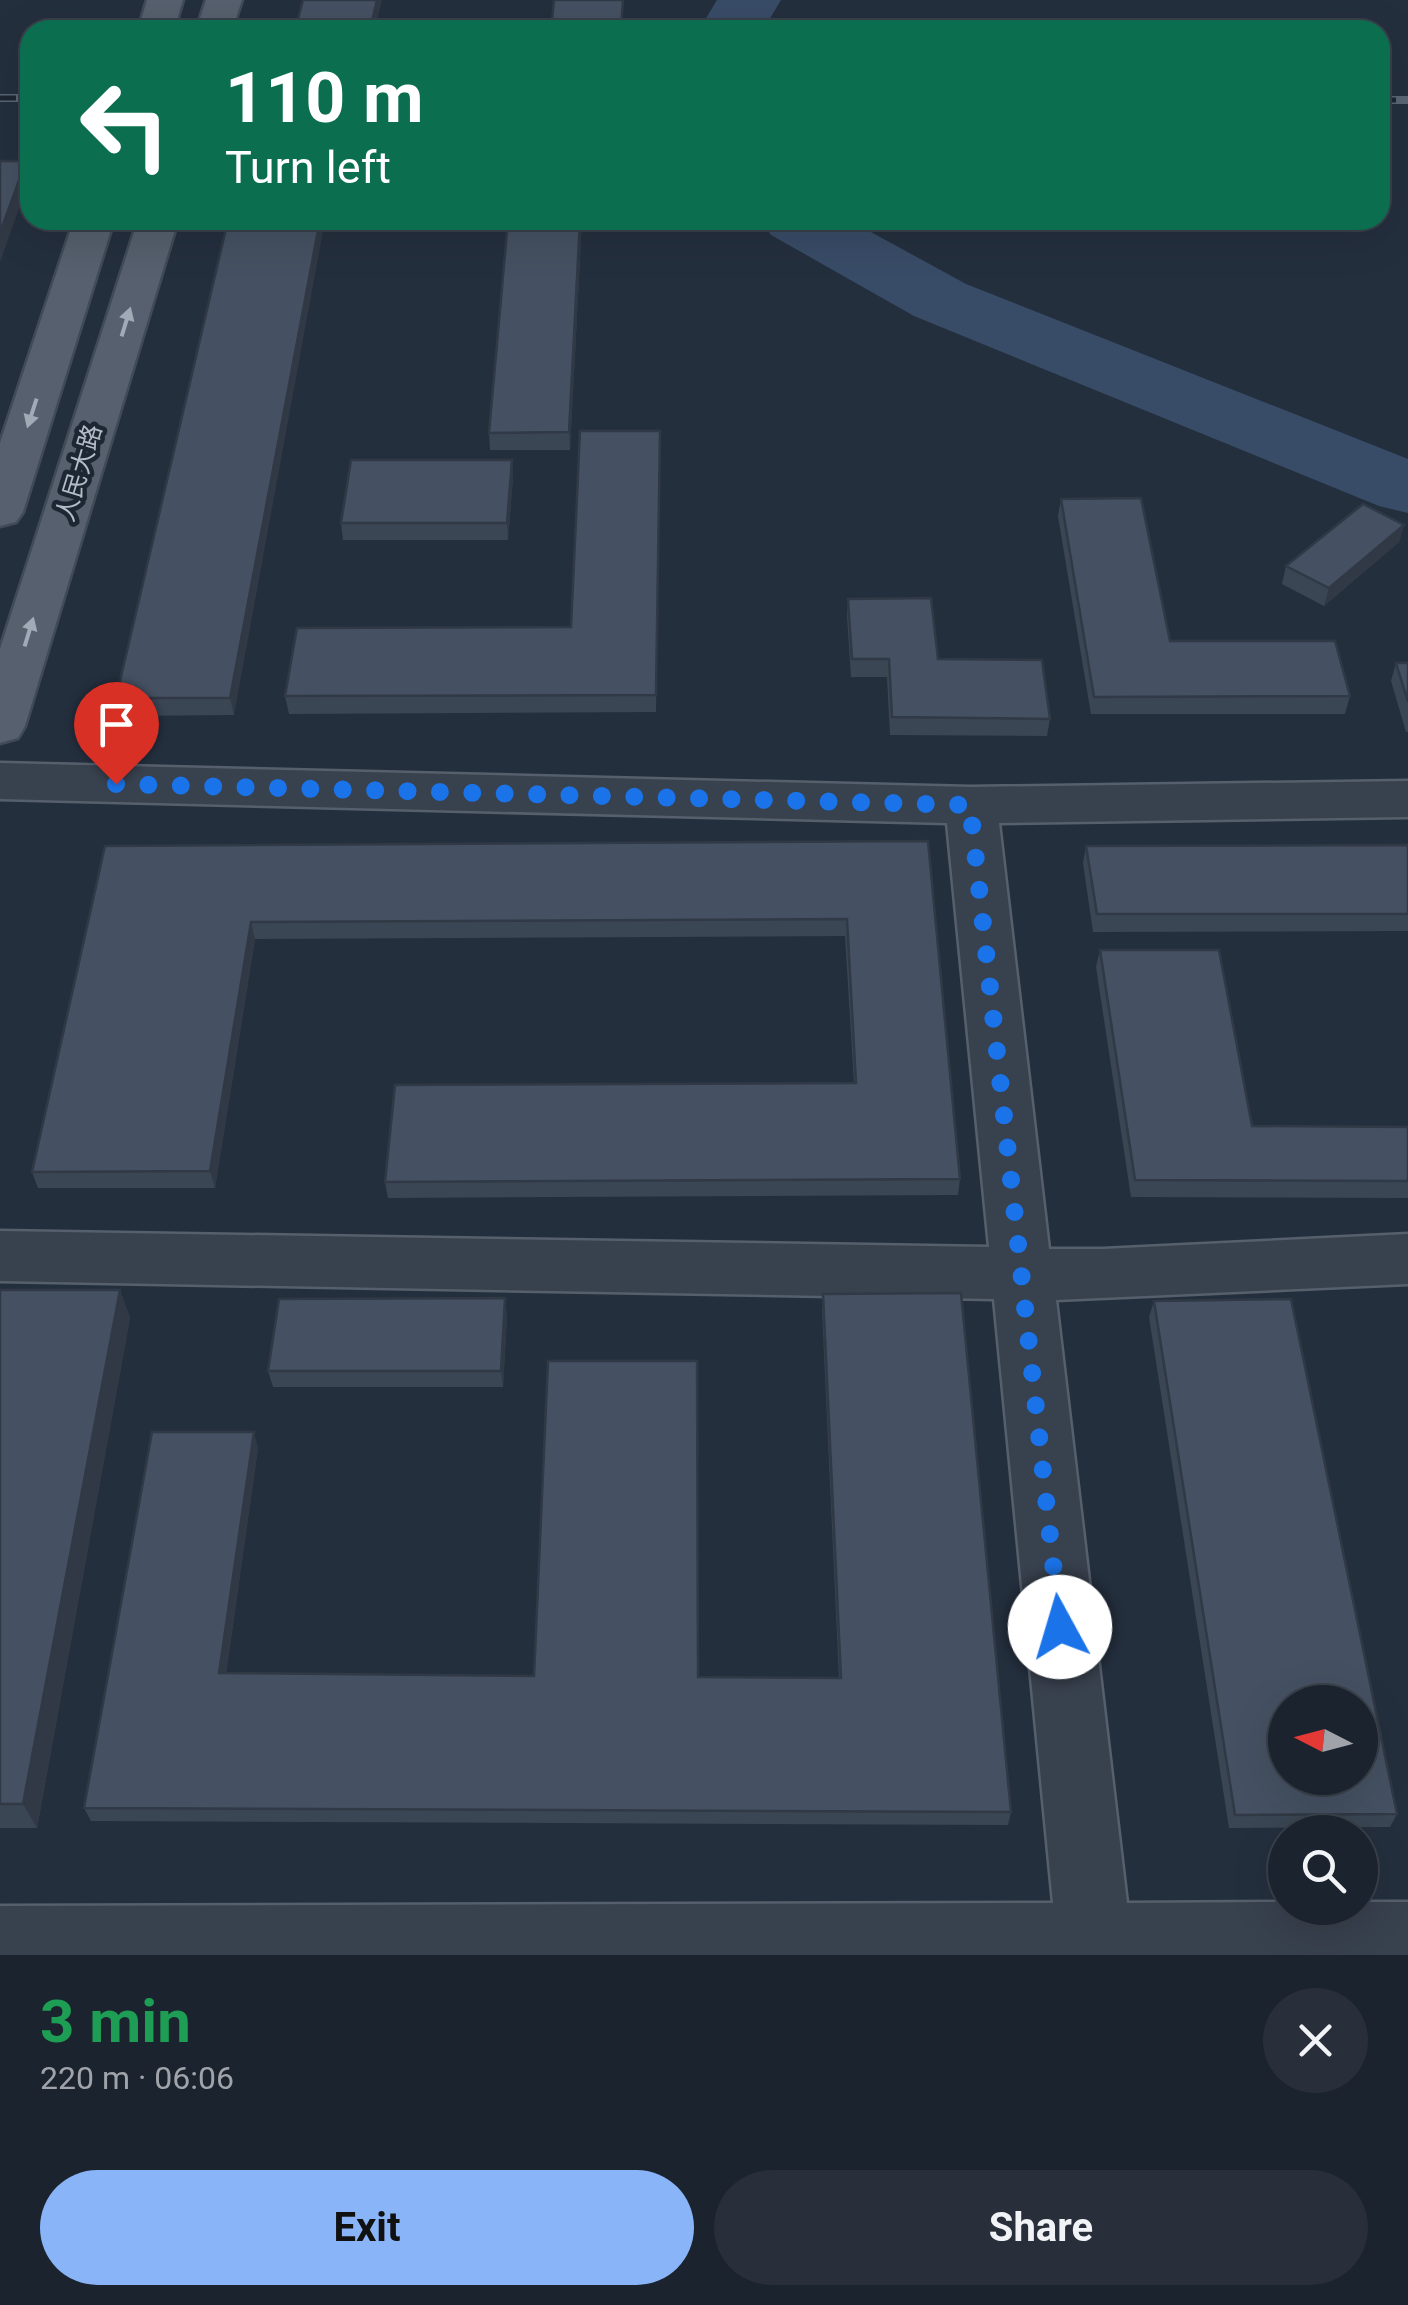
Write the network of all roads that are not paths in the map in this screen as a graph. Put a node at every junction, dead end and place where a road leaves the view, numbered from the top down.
1 (91, 230) edge
2 (155, 230) edge
3 (0, 512) edge
4 (0, 726) edge
5 (0, 781) edge
6 (1408, 799) edge
7 (970, 805) junction
8 (0, 1256) edge
9 (1408, 1260) edge
10 (1022, 1274) junction
11 (1408, 1940) edge
12 (0, 1943) edge
13 (1095, 1948) edge

1 -> 3 main road
4 -> 2 main road, 人民大路
5 - 7 street
6 - 7 street
7 - 10 street
8 - 10 street
9 - 10 street
10 - 13 street
11 - 13 street
12 - 13 street

